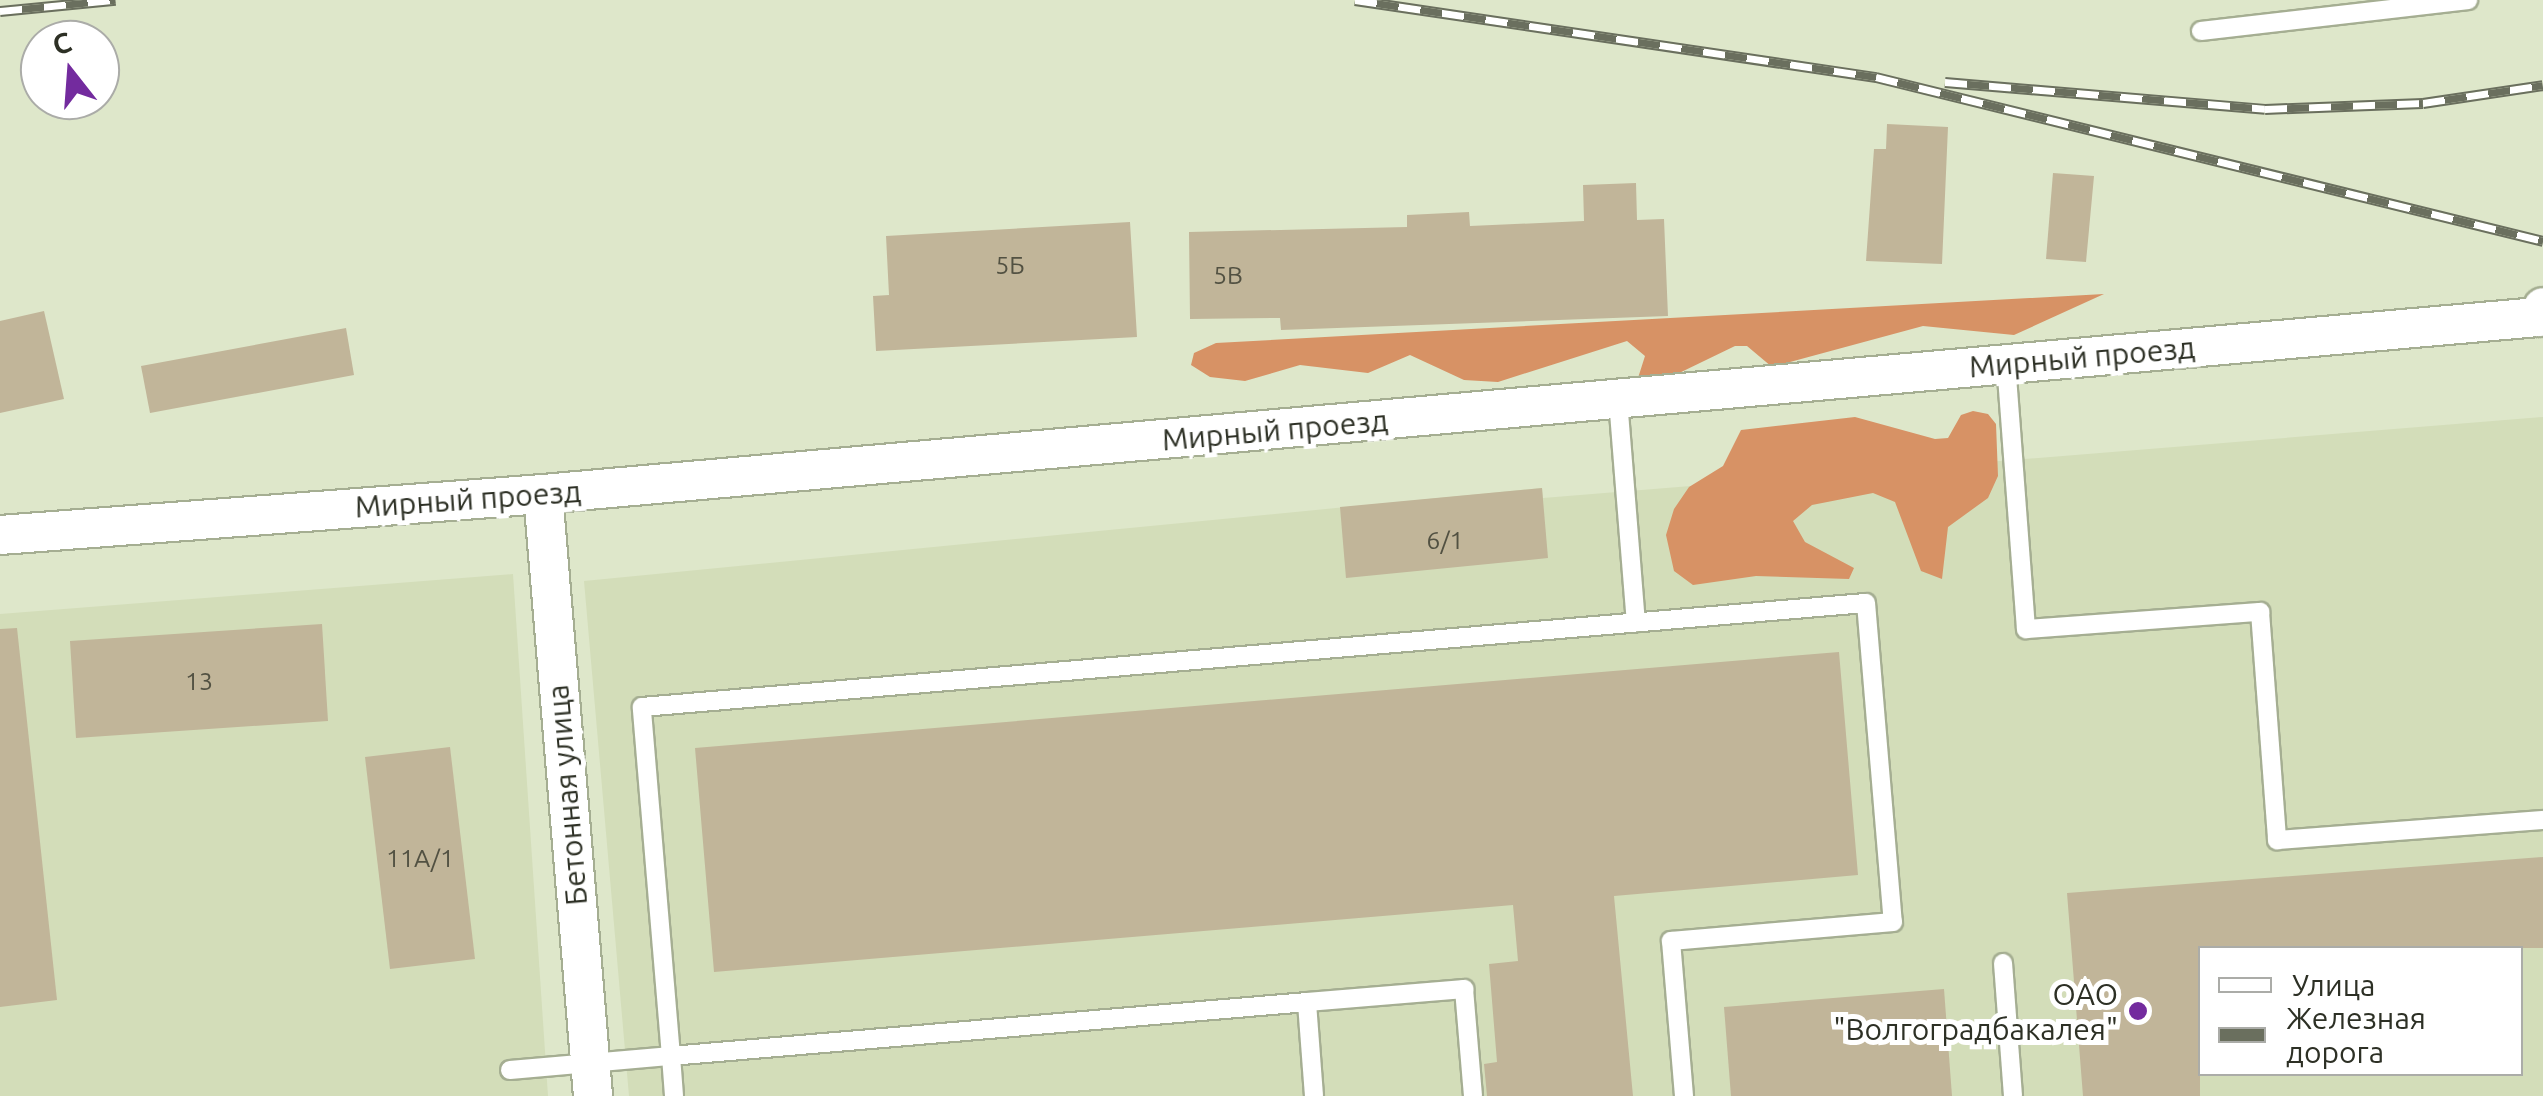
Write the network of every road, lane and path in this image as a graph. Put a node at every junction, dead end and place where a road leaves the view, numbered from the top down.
1 (2468, 0) edge
2 (2202, 31) dead end
3 (2543, 307) edge
4 (2006, 363) junction
5 (1618, 400) junction
6 (542, 494) junction
7 (0, 535) edge
8 (1636, 622) junction
9 (2543, 820) edge
10 (2002, 964) dead end
11 (1307, 1002) junction
12 (671, 1056) junction
13 (510, 1070) dead end
14 (591, 1080) edge
15 (674, 1096) edge
16 (1314, 1096) edge
17 (1474, 1096) edge
18 (1684, 1096) edge
19 (2014, 1096) edge

1 - 2 lane
3 - 4 street, Мирный проезд
4 - 5 street, Мирный проезд
4 - 9 lane
5 - 6 street, Мирный проезд
5 - 8 lane
6 - 7 street, Мирный проезд
6 - 14 street, Бетонная улица
8 - 12 lane
8 - 18 lane
10 - 19 lane
11 - 12 lane
11 - 16 lane
11 - 17 lane
12 - 14 lane
12 - 15 lane
13 - 14 lane

